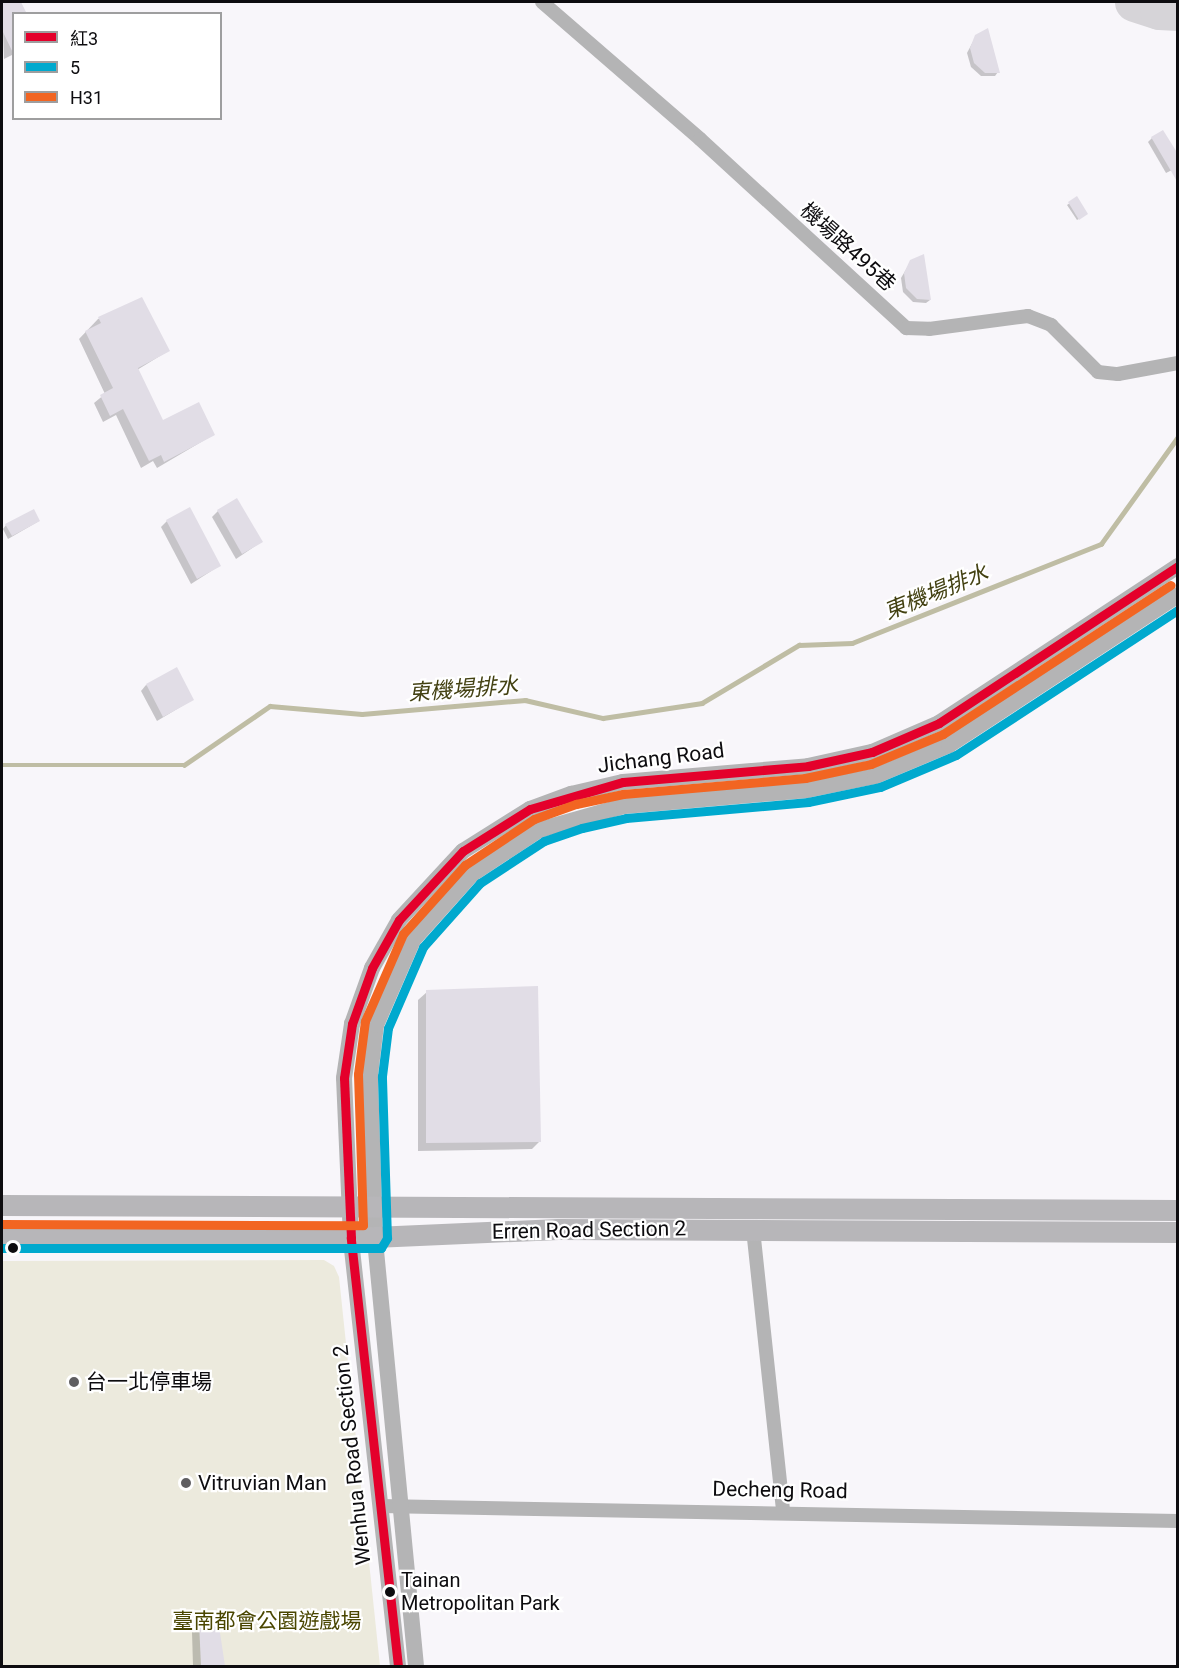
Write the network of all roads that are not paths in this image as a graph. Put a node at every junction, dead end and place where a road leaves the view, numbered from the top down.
1 (542, 2) edge
2 (1178, 363) edge
3 (1178, 566) edge
4 (1178, 595) edge
5 (2, 1205) edge
6 (349, 1206) junction
7 (373, 1207) junction
8 (1178, 1210) edge
9 (753, 1228) junction
10 (1178, 1232) edge
11 (2, 1236) edge
12 (375, 1237) junction
13 (351, 1238) junction
14 (399, 1504) junction
15 (381, 1506) junction
16 (783, 1510) junction
17 (1178, 1521) edge
18 (398, 1666) edge
19 (416, 1666) edge

1 - 2 street, 機場路495巷
3 - 6 street, Jichang Road
4 - 7 street, Jichang Road
5 - 6 main road, Erren Road Section 2
6 - 7 main road, Erren Road Section 2
6 - 13 street, Jichang Road
7 - 8 main road, Erren Road Section 2
7 - 12 street, Jichang Road
9 - 10 main road, Erren Road Section 2
9 - 12 main road, Erren Road Section 2
9 - 16 street
11 - 13 main road, Erren Road Section 2
12 - 13 main road, Erren Road Section 2
12 - 14 street, Wenhua Road Section 2
13 - 15 street, Wenhua Road Section 2
14 - 15 street, Decheng Road
14 - 16 street, Decheng Road
14 - 19 street, Wenhua Road Section 2
15 - 18 street, Wenhua Road Section 2
16 - 17 street, Decheng Road

